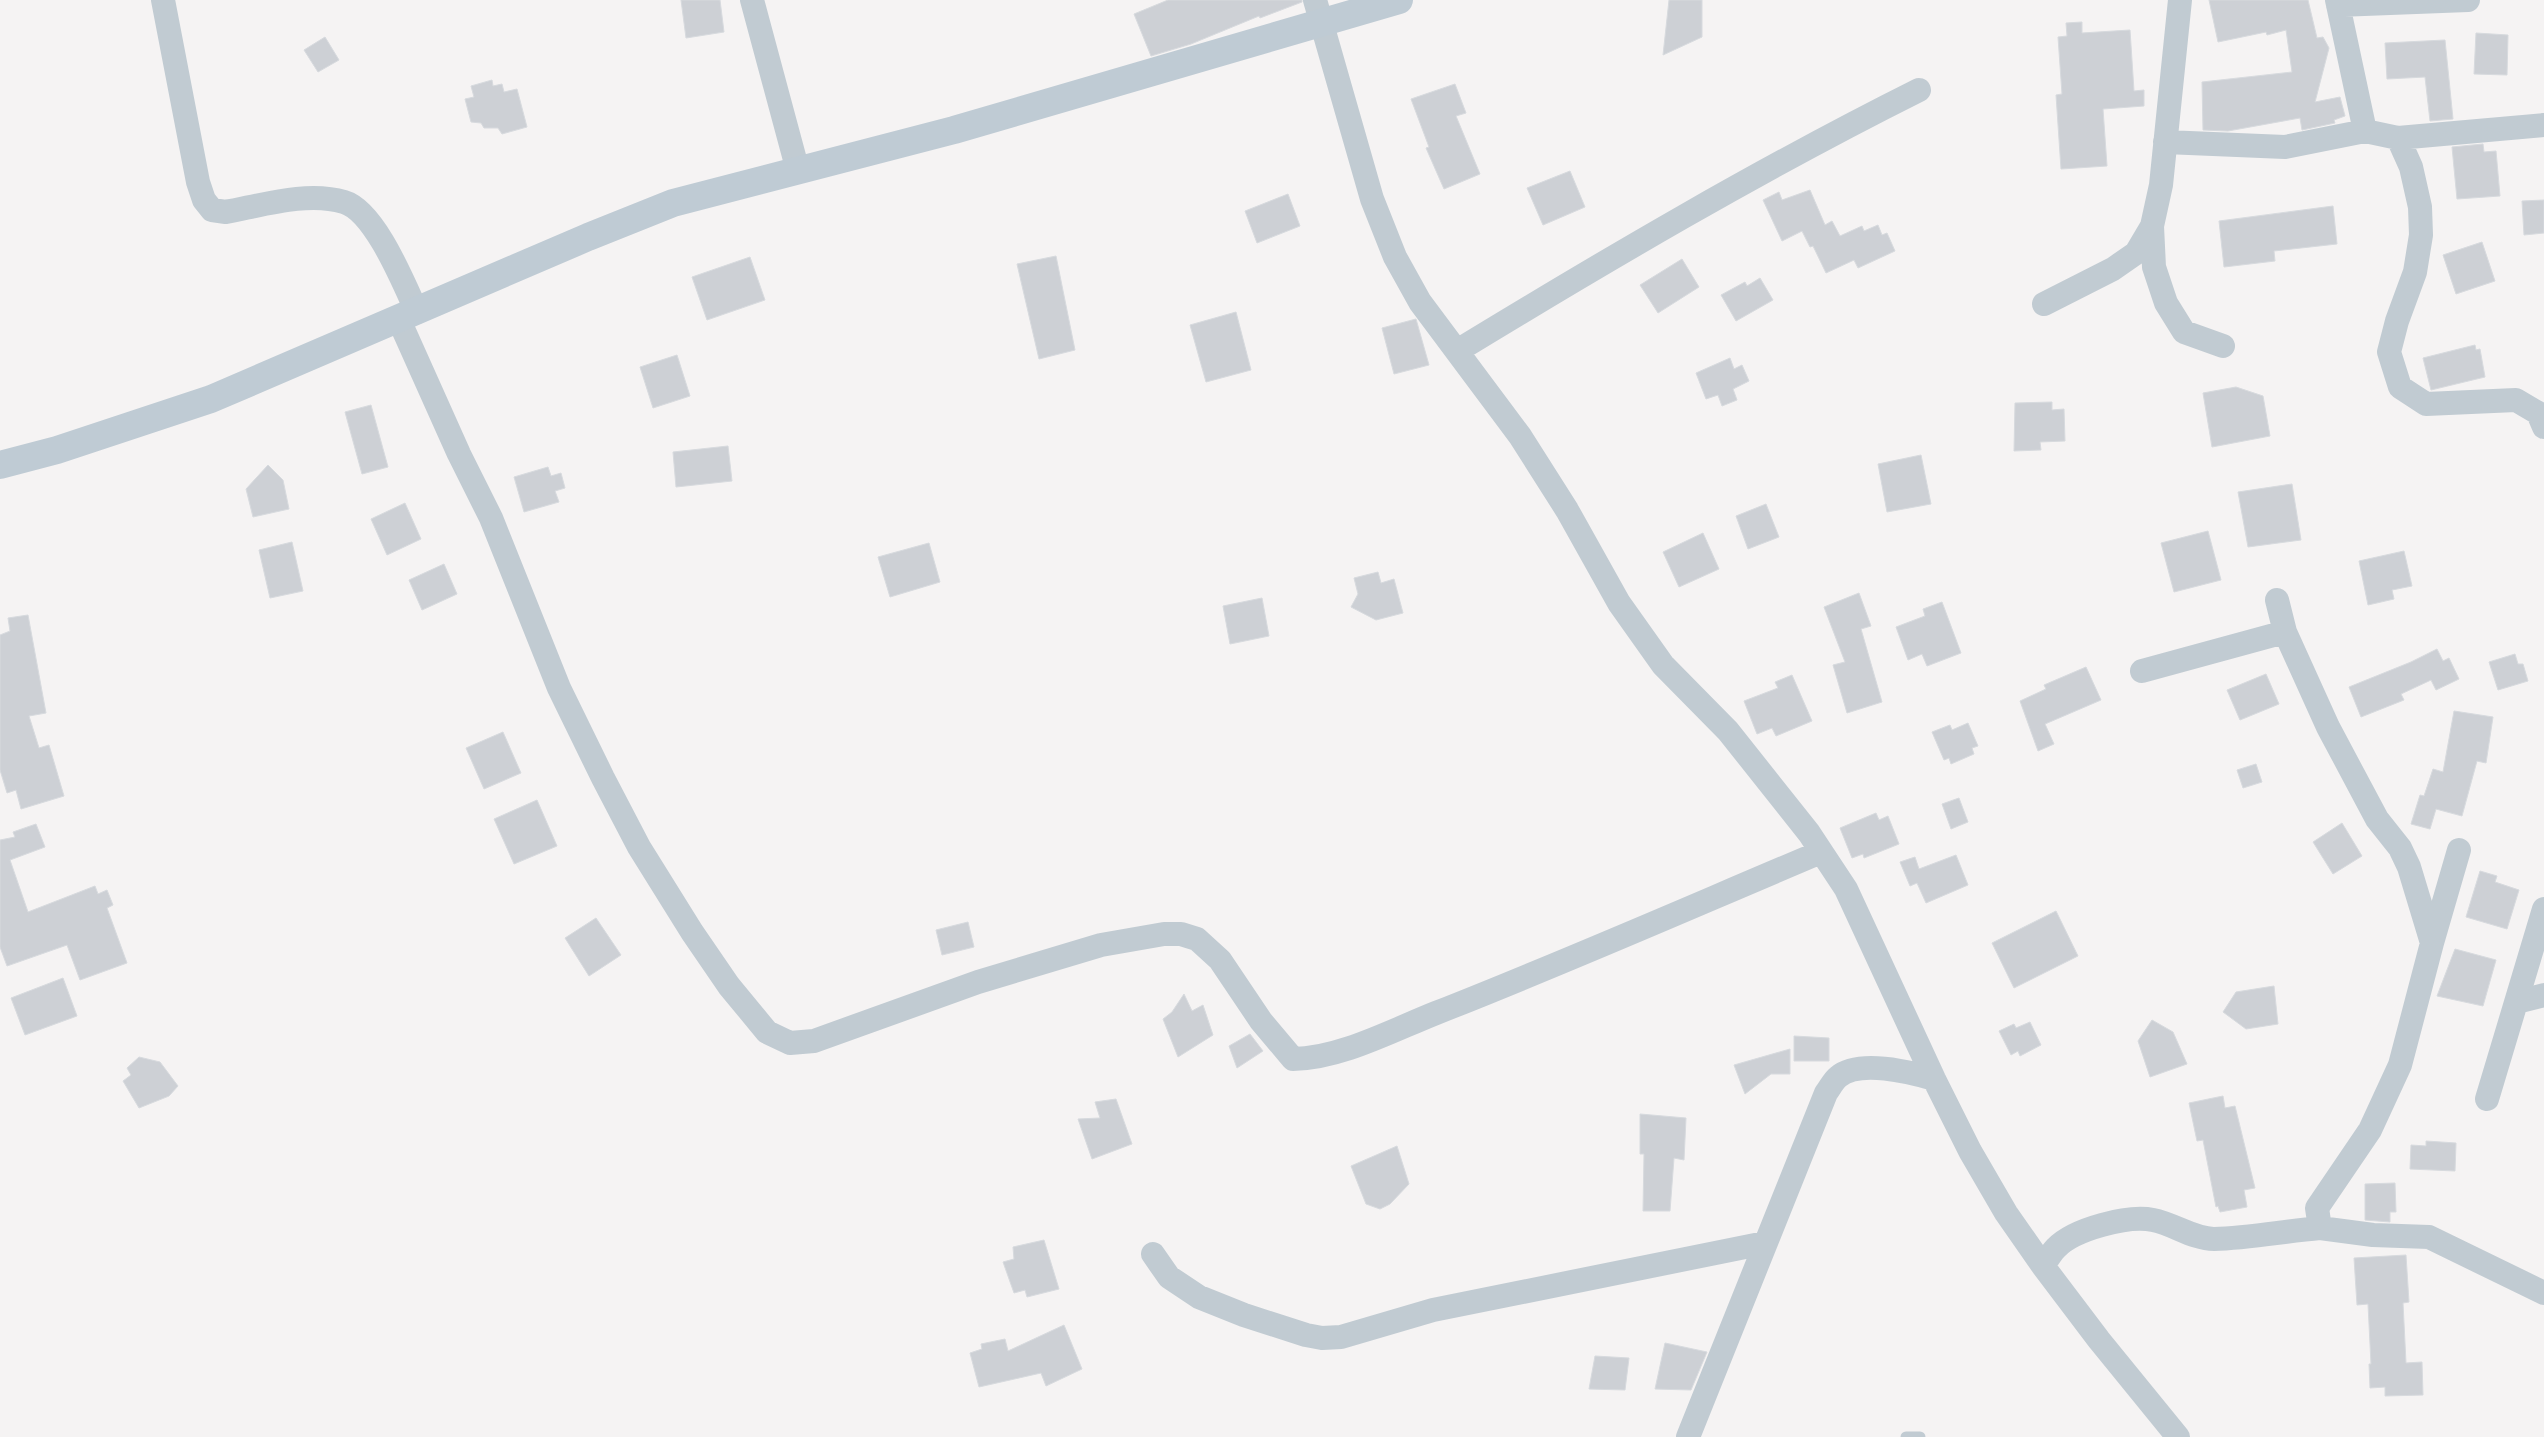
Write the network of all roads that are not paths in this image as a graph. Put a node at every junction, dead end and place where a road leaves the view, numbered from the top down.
1 (163, 0) edge
2 (752, 0) edge
3 (1399, 0) edge
4 (2180, 0) edge
5 (2468, 0) edge
6 (2338, 3) edge
7 (1318, 11) edge
8 (1919, 90) dead end
9 (2544, 125) edge
10 (2365, 131) junction
11 (2398, 138) junction
12 (2165, 142) junction
13 (798, 170) junction
14 (2152, 226) junction
15 (2044, 304) dead end
16 (408, 316) junction
17 (2223, 346) dead end
18 (1457, 351) junction
19 (2544, 427) edge
20 (0, 465) edge
21 (2277, 600) dead end
22 (2285, 632) junction
23 (2142, 671) dead end
24 (2459, 850) dead end
25 (1822, 852) junction
26 (2544, 909) edge
27 (2432, 942) junction
28 (2544, 995) edge
29 (2517, 1002) junction
30 (1934, 1079) junction
31 (2487, 1099) dead end
32 (2320, 1228) junction
33 (1765, 1243) junction
34 (1153, 1254) dead end
35 (2043, 1266) junction
36 (2544, 1293) edge
37 (1688, 1437) edge
38 (1906, 1437) edge
39 (1920, 1437) edge
40 (2178, 1437) edge

1 - 16 street
2 - 13 street
3 - 7 street
4 - 12 street
5 - 6 street
6 - 10 street
7 - 13 street
7 - 18 street
8 - 18 street
9 - 11 street
10 - 11 street
10 - 12 street
11 - 19 street
12 - 14 street
13 - 16 street
14 - 15 street
14 - 17 street
16 - 20 street
16 - 25 street
18 - 25 street
21 - 22 street
22 - 23 street
22 - 27 street
24 - 27 street
25 - 30 street
26 - 29 street
27 - 32 street
28 - 29 street
29 - 31 street
30 - 33 street
30 - 35 street
32 - 35 street
32 - 36 street
33 - 34 street
33 - 37 street
35 - 40 street
38 - 39 lane

